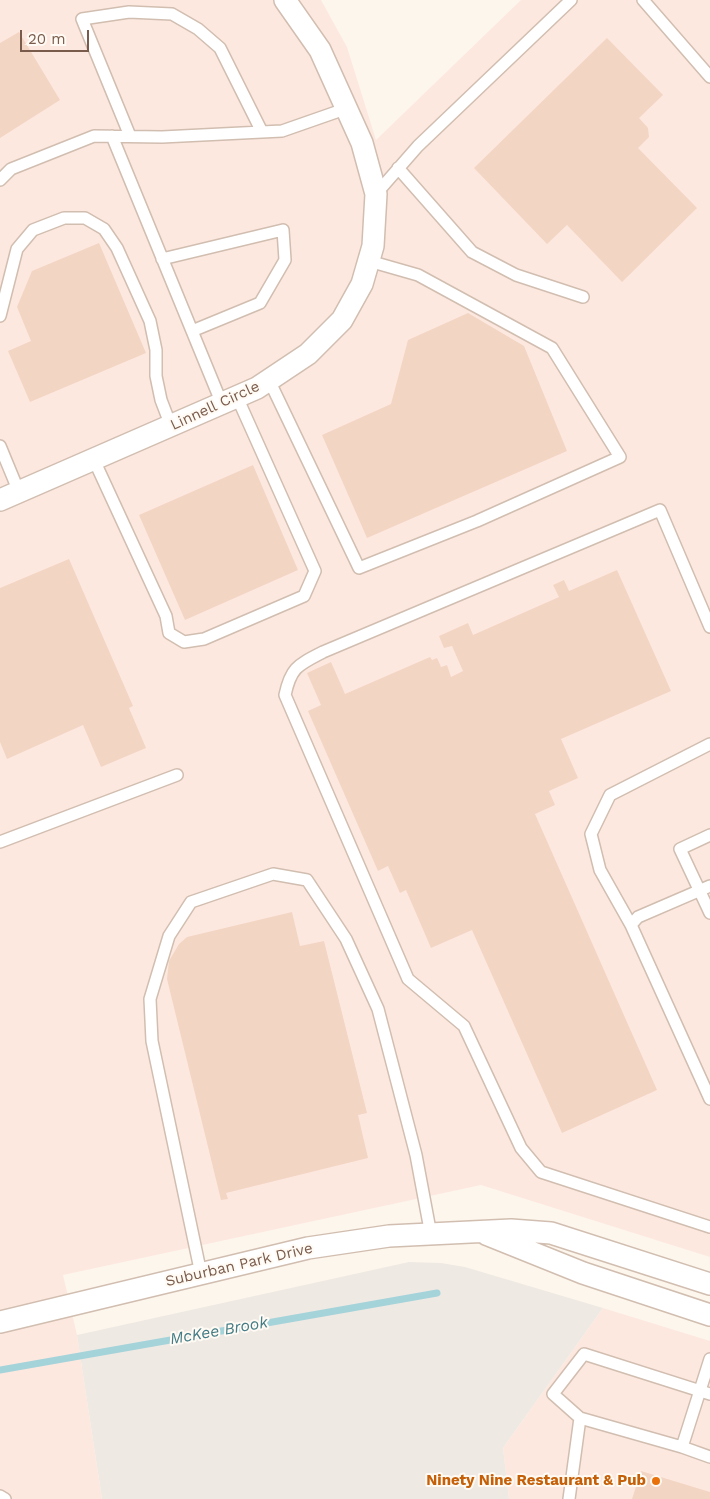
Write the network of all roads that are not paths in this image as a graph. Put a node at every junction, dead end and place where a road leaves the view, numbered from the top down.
1 (285, 0) edge
2 (571, 0) edge
3 (643, 0) edge
4 (710, 77) edge
5 (345, 108) junction
6 (262, 132) junction
7 (112, 136) junction
8 (130, 136) junction
9 (398, 168) junction
10 (0, 180) edge
11 (376, 194) junction
12 (162, 259) junction
13 (369, 261) junction
14 (583, 297) dead end
15 (0, 316) edge
16 (192, 331) junction
17 (269, 380) junction
18 (230, 400) junction
19 (171, 426) junction
20 (0, 446) edge
21 (94, 460) junction
22 (9, 496) edge
23 (710, 627) edge
24 (710, 744) edge
25 (177, 775) dead end
26 (710, 836) edge
27 (0, 842) edge
28 (705, 888) edge
29 (710, 913) edge
30 (631, 926) junction
31 (710, 1100) edge
32 (710, 1227) edge
33 (481, 1232) junction
34 (431, 1235) junction
35 (201, 1274) junction
36 (710, 1284) edge
37 (710, 1315) edge
38 (0, 1322) edge
39 (710, 1359) edge
40 (705, 1392) edge
41 (580, 1418) junction
42 (682, 1447) junction
43 (710, 1456) edge
44 (0, 1496) edge
45 (4, 1499) edge
46 (569, 1499) edge

1 - 5 street, Linnell Circle
2 - 9 lane
3 - 4 lane
5 - 6 lane
5 - 11 street, Linnell Circle
6 - 8 lane
6 - 8 lane
7 - 8 lane
7 - 10 lane
7 - 12 lane
9 - 11 lane
9 - 14 lane
11 - 13 street, Linnell Circle
12 - 16 lane
12 - 16 lane
13 - 17 street, Linnell Circle
13 - 17 lane
15 - 19 lane
16 - 18 lane
17 - 18 street, Linnell Circle
18 - 19 street, Linnell Circle
18 - 21 lane
19 - 21 street, Linnell Circle
20 - 22 lane
21 - 22 street, Linnell Circle
23 - 32 lane
24 - 30 lane
25 - 27 lane
26 - 28 lane
28 - 29 lane
28 - 30 lane
30 - 31 lane
33 - 34 street, Suburban Park Drive
33 - 36 street, Suburban Park Drive
33 - 37 street, Suburban Park Drive
34 - 35 street, Suburban Park Drive
34 - 35 lane
35 - 38 street, Suburban Park Drive
39 - 40 lane
40 - 41 lane
40 - 42 lane
41 - 42 lane
41 - 46 lane
42 - 43 lane
44 - 45 lane

